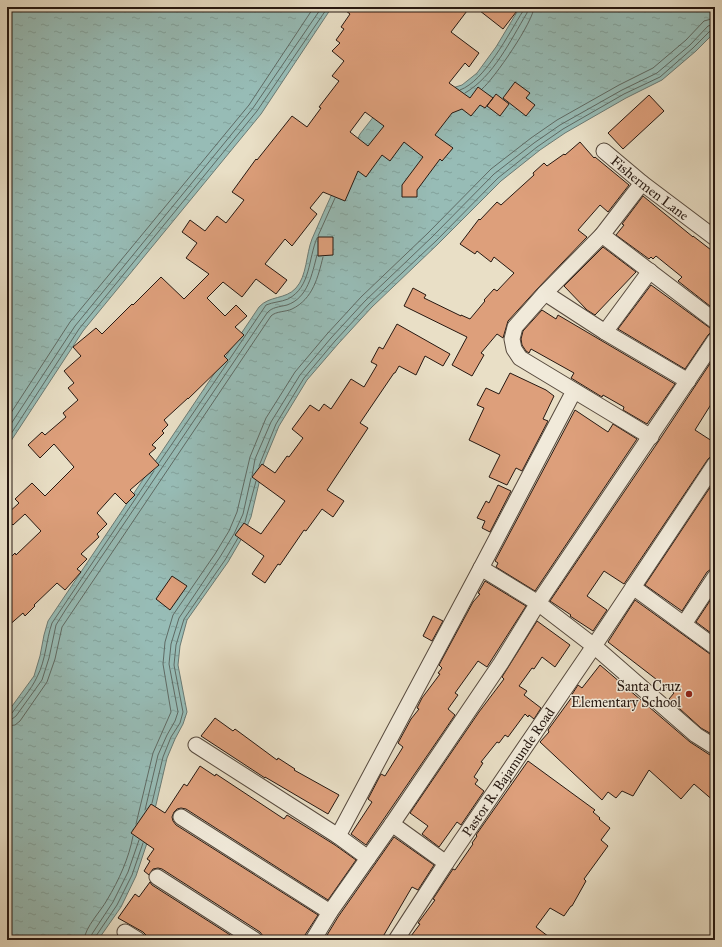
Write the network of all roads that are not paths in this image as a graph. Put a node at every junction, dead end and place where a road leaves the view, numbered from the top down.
1 (604, 151) dead end
2 (642, 183) junction
3 (602, 235) junction
4 (715, 238) edge
5 (650, 271) junction
6 (545, 293) junction
7 (715, 321) edge
8 (605, 332) junction
9 (715, 340) edge
10 (688, 381) junction
11 (574, 391) junction
12 (651, 437) junction
13 (715, 464) edge
14 (481, 568) junction
15 (715, 577) edge
16 (633, 586) junction
17 (538, 603) junction
18 (684, 624) junction
19 (594, 646) junction
20 (715, 646) edge
21 (196, 745) dead end
22 (715, 747) edge
23 (181, 817) dead end
24 (392, 824) junction
25 (338, 836) junction
26 (368, 858) junction
27 (446, 863) junction
28 (157, 877) dead end
29 (330, 912) junction
30 (255, 940) edge
31 (313, 940) edge
32 (396, 940) edge

1 - 2 street, Fishermen Lane
2 - 3 street
2 - 4 street, Fishermen Lane
3 - 5 street
3 - 6 street
5 - 7 street
5 - 8 street
6 - 8 street
6 - 11 street
8 - 10 street
9 - 10 street
10 - 12 street
11 - 12 street
11 - 14 street
12 - 17 street
13 - 16 street, Pastor R. Bajamunde Road
14 - 17 street
14 - 25 street
15 - 18 street
16 - 18 street
16 - 19 street, Pastor R. Bajamunde Road
17 - 19 street
17 - 24 street
18 - 20 street
19 - 22 street
19 - 27 street, Pastor R. Bajamunde Road
21 - 25 street
23 - 29 street
24 - 26 street
24 - 27 street
25 - 26 street
26 - 29 street
27 - 32 street, Pastor R. Bajamunde Road
28 - 30 street
29 - 31 street

